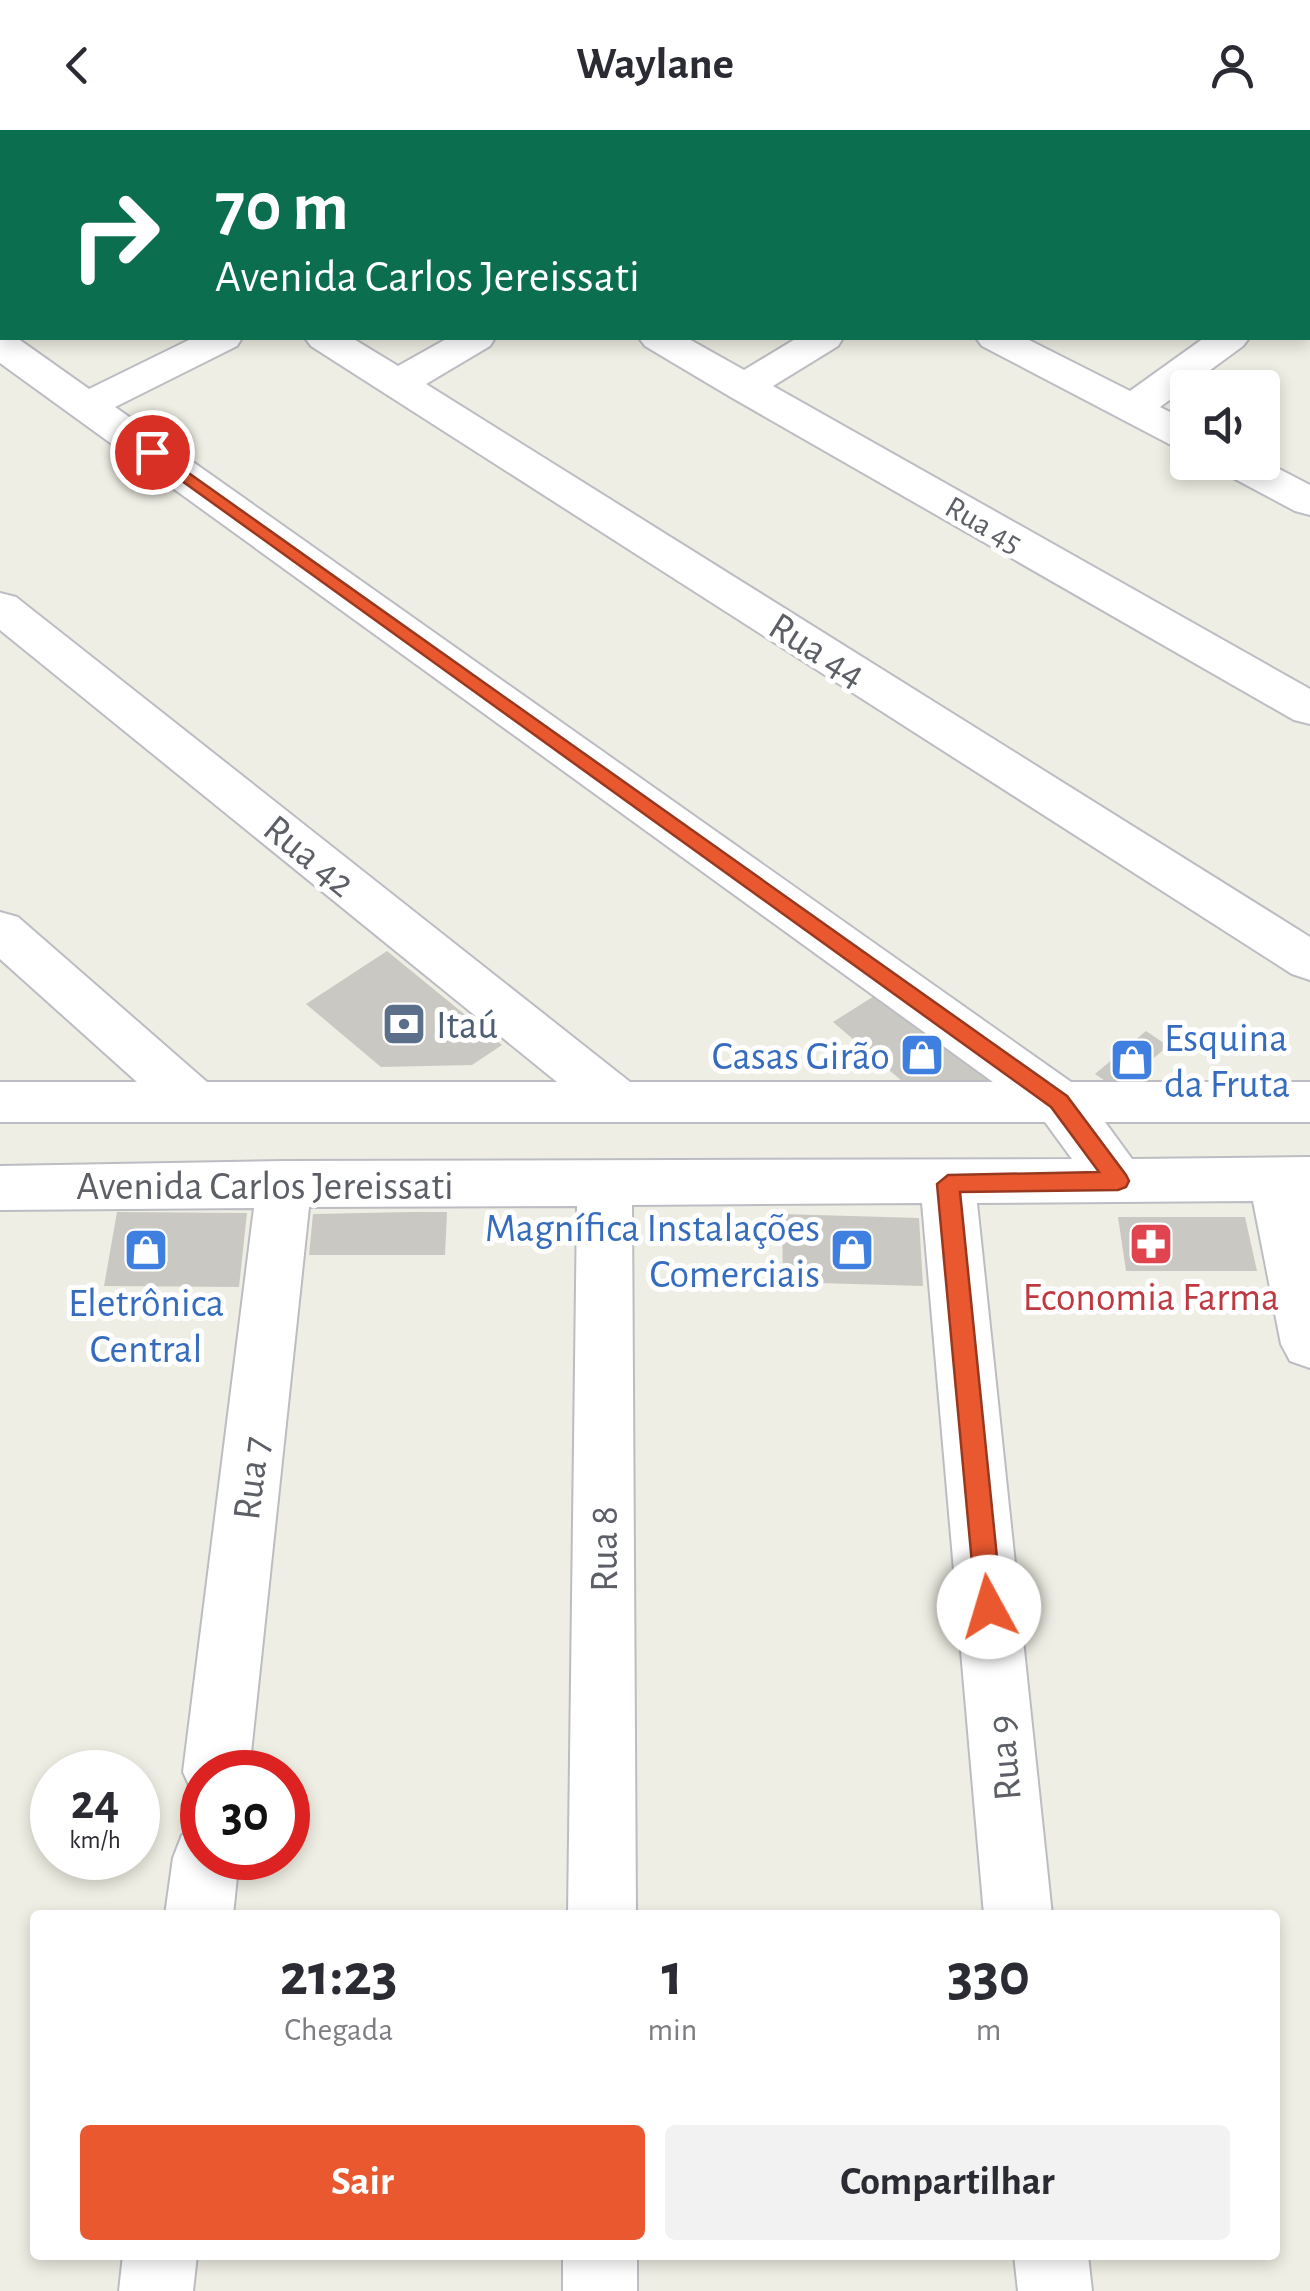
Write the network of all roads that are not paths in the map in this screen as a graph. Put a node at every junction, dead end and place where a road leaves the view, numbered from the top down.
1 (219, 340) edge
2 (328, 340) edge
3 (472, 340) edge
4 (662, 340) edge
5 (821, 340) edge
6 (1000, 340) edge
7 (1226, 340) edge
8 (0, 344) edge
9 (398, 382) junction
10 (743, 387) junction
11 (88, 406) junction
12 (1132, 408) junction
13 (1170, 428) edge
14 (1269, 480) edge
15 (1310, 502) edge
16 (0, 607) edge
17 (1310, 709) edge
18 (0, 930) edge
19 (1310, 962) edge
20 (0, 1102) edge
21 (194, 1102) junction
22 (1059, 1102) junction
23 (1310, 1102) edge
24 (620, 1103) junction
25 (1293, 1179) edge
26 (1118, 1181) junction
27 (284, 1183) junction
28 (605, 1183) junction
29 (948, 1184) junction
30 (0, 1188) edge
31 (1310, 1344) edge
32 (219, 1750) edge
33 (203, 1880) edge
34 (200, 1910) edge
35 (602, 1910) edge
36 (1018, 1910) edge
37 (159, 2260) edge
38 (600, 2260) edge
39 (1051, 2260) edge
40 (156, 2291) edge
41 (600, 2291) edge
42 (1054, 2291) edge

1 - 11 street
2 - 9 street, Rua 44
3 - 9 street
4 - 10 street, Rua 45
5 - 10 street
6 - 12 street
7 - 12 street
8 - 11 street
9 - 19 street, Rua 44
10 - 17 street, Rua 45
11 - 22 street
12 - 13 street
14 - 15 street
16 - 24 street, Rua 42
18 - 21 street
20 - 21 street, Avenida Carlos Jereissati
21 - 24 street, Avenida Carlos Jereissati
22 - 23 street, Avenida Carlos Jereissati
22 - 24 street, Avenida Carlos Jereissati
22 - 26 street
25 - 26 street, Avenida Carlos Jereissati
25 - 31 street
26 - 29 street, Avenida Carlos Jereissati
27 - 28 street, Avenida Carlos Jereissati
27 - 30 street, Avenida Carlos Jereissati
27 - 32 street, Rua 7
28 - 29 street, Avenida Carlos Jereissati
28 - 35 street, Rua 8
29 - 36 street, Rua 9
33 - 34 street
37 - 40 street
38 - 41 street
39 - 42 street

